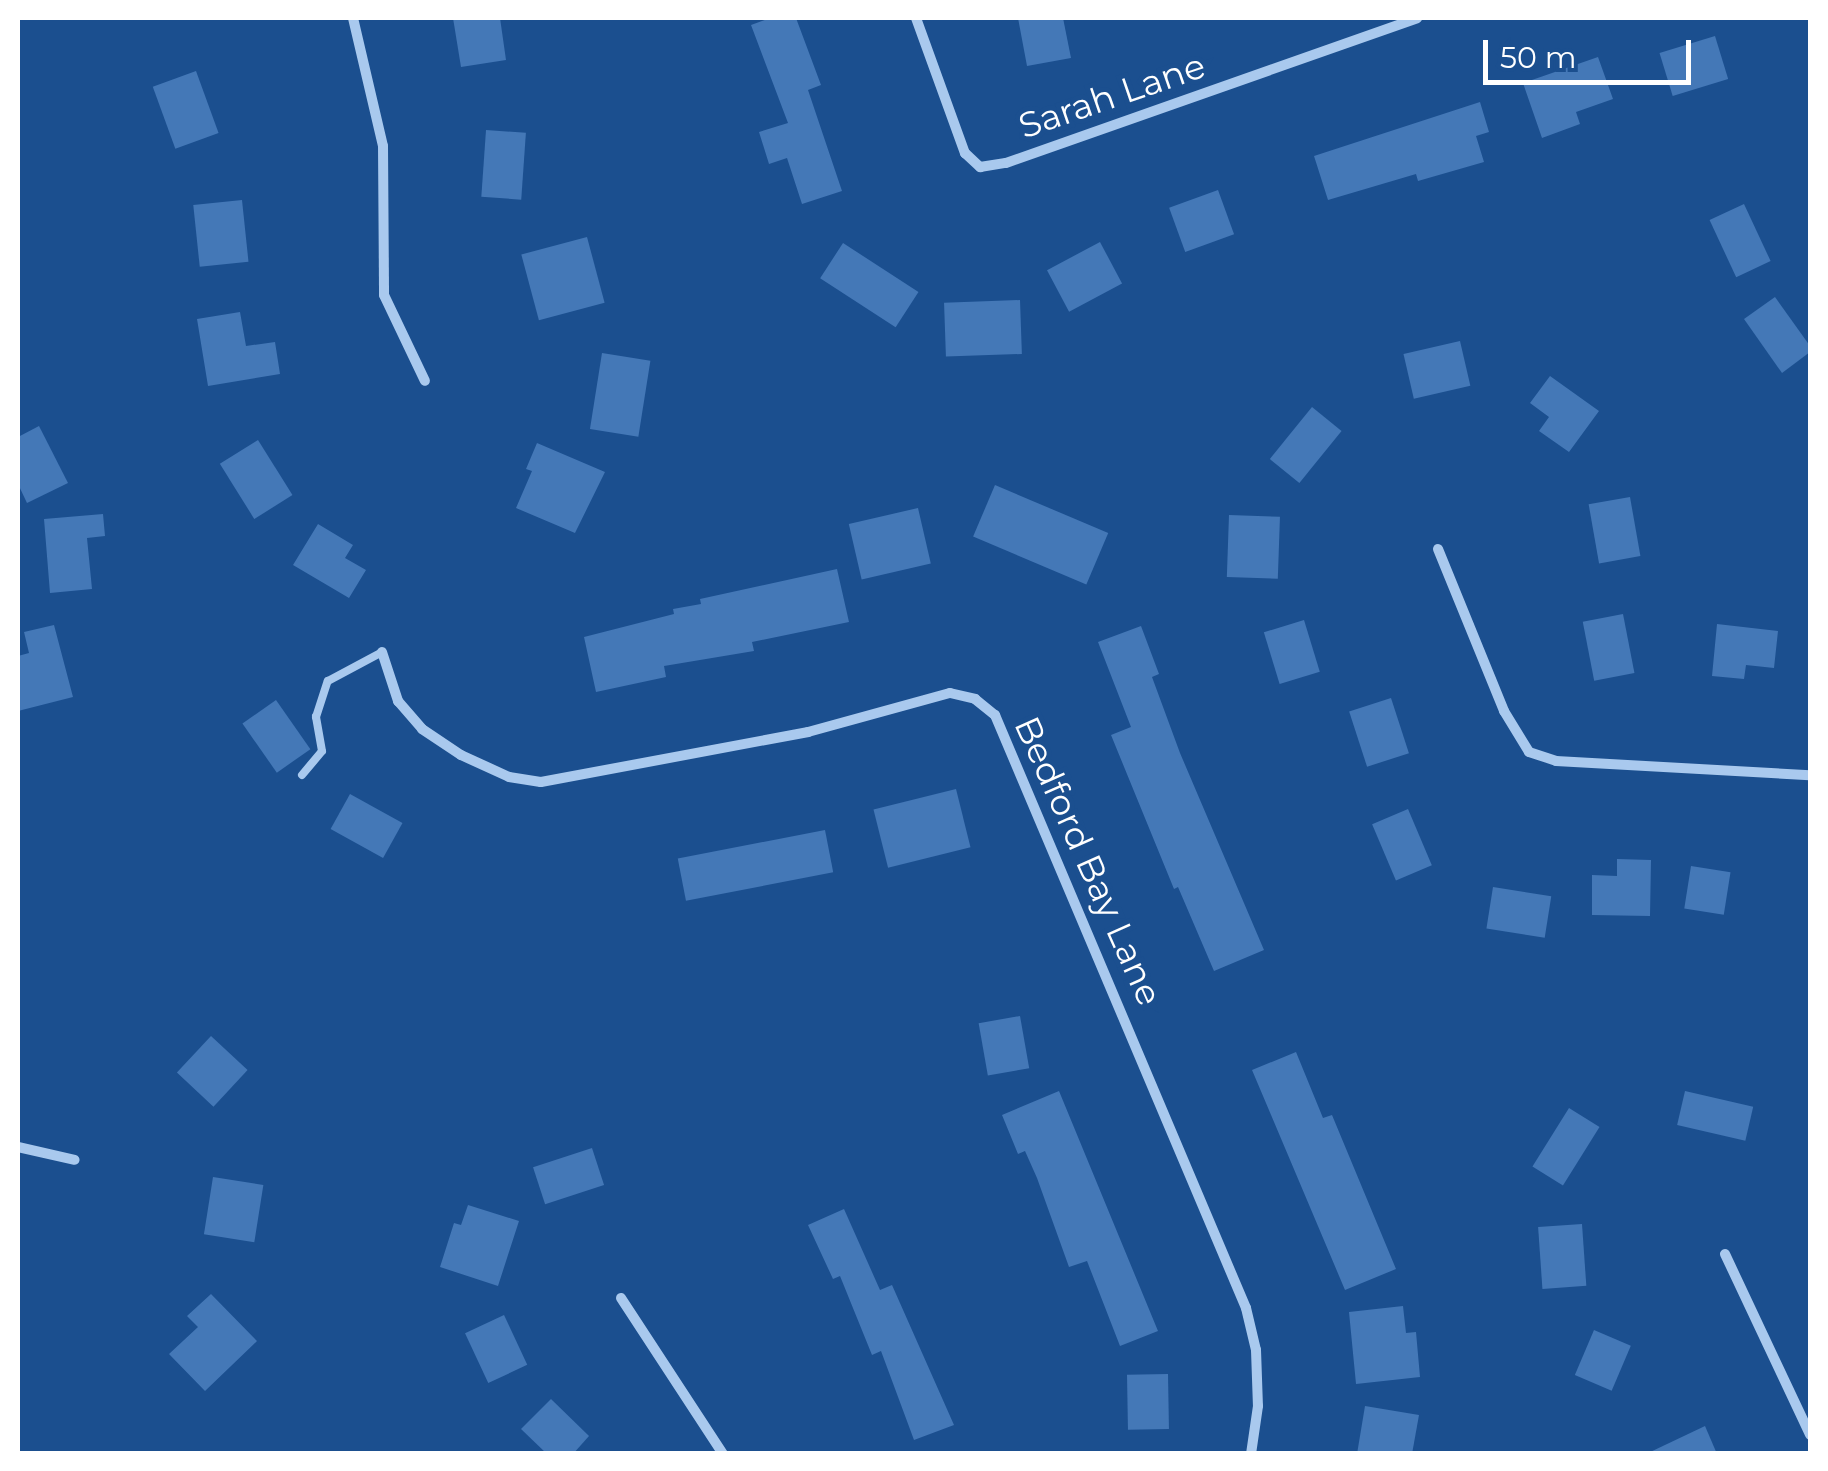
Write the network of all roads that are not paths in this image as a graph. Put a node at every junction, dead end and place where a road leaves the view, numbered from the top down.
1 (354, 18) edge
2 (916, 18) edge
3 (1417, 18) edge
4 (425, 381) dead end
5 (1438, 549) dead end
6 (382, 652) joint
7 (302, 775) dead end
8 (1810, 775) edge
9 (18, 1147) edge
10 (75, 1160) dead end
11 (1725, 1254) dead end
12 (621, 1298) dead end
13 (1810, 1434) edge
14 (723, 1454) edge
15 (1251, 1454) edge

1 - 4 street
2 - 3 street, Sarah Lane
5 - 8 street
6 - 7 lane
6 - 15 street, Bedford Bay Lane
9 - 10 street
11 - 13 street
12 - 14 street

